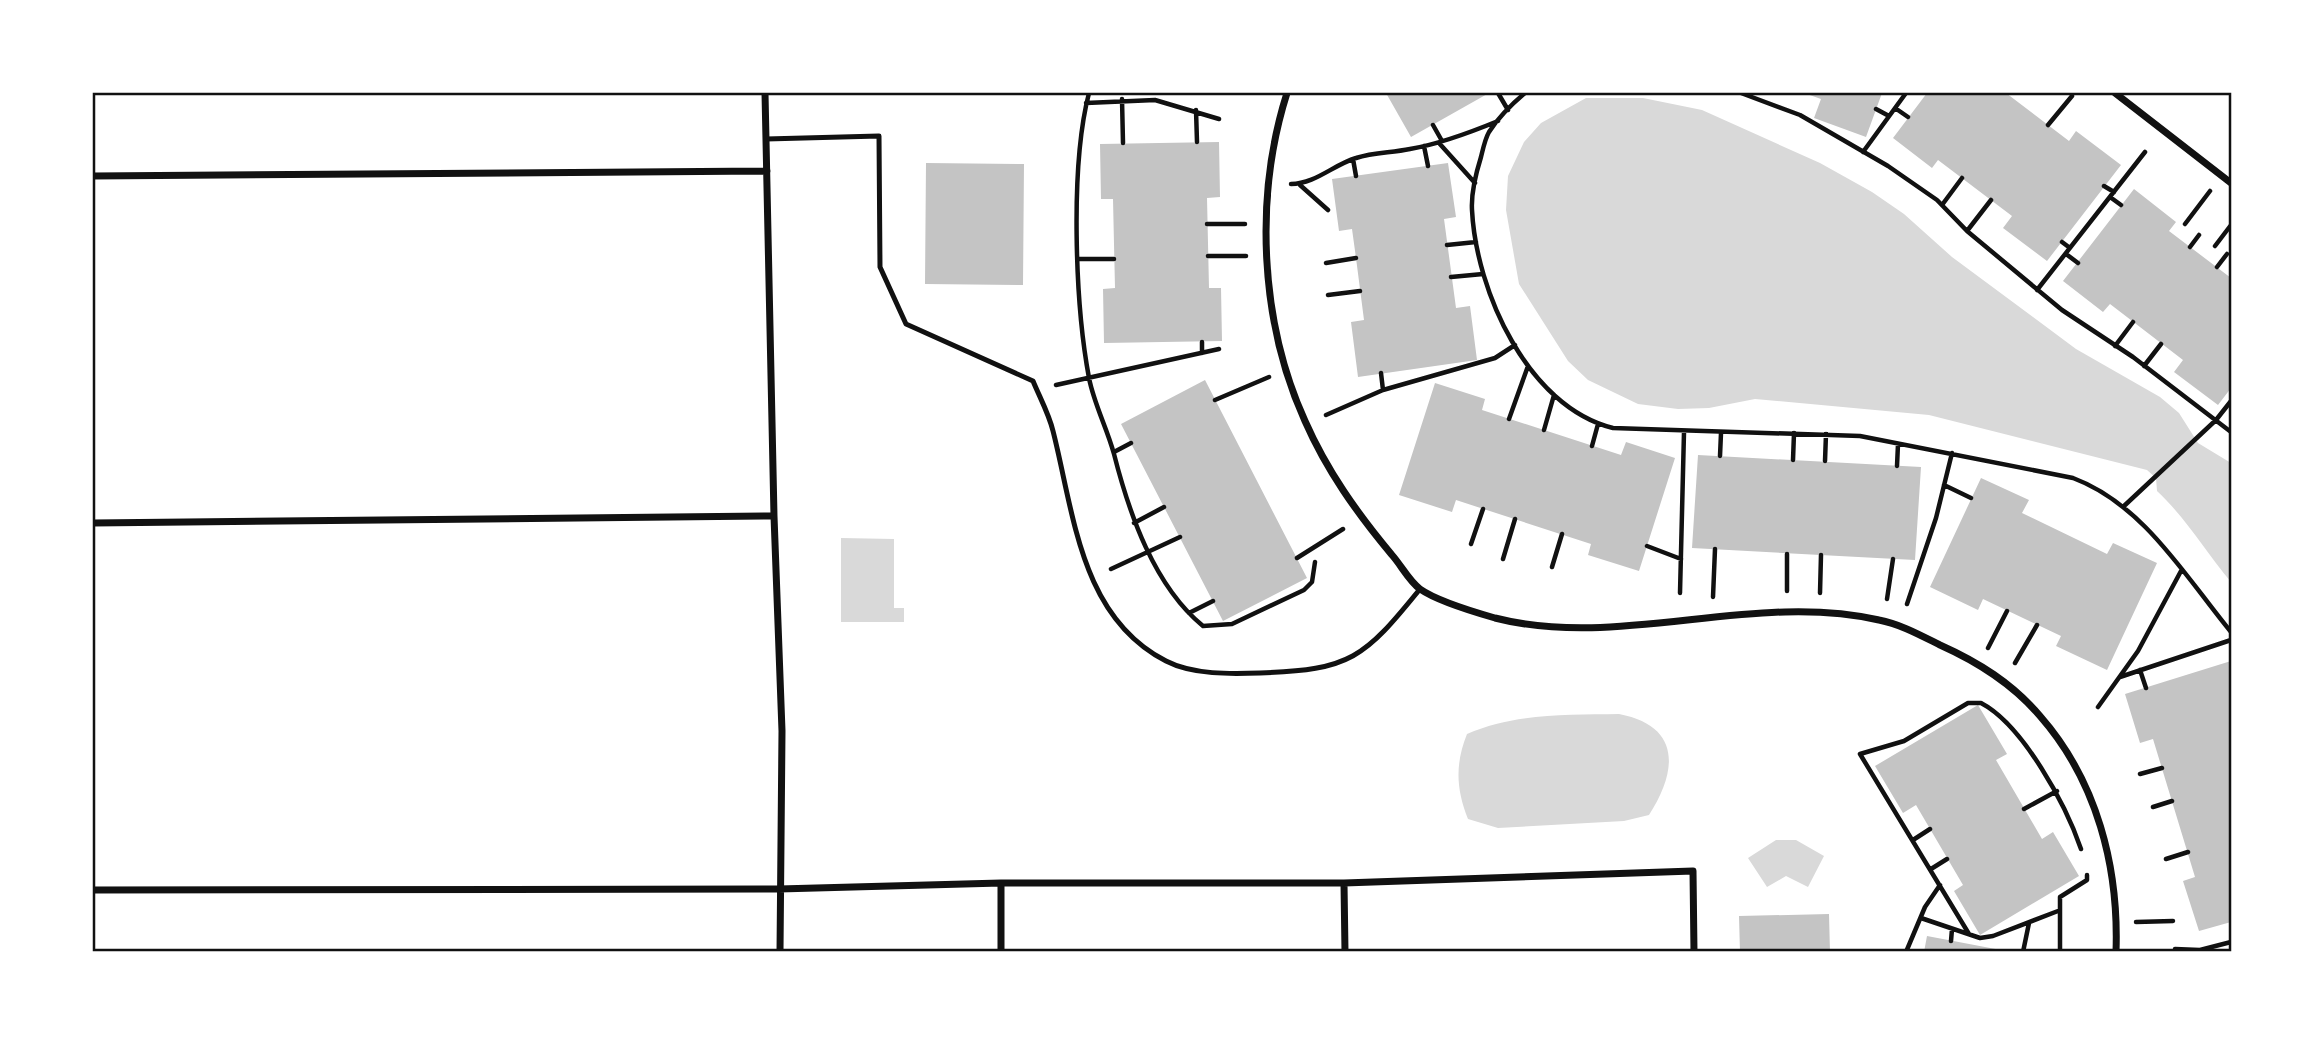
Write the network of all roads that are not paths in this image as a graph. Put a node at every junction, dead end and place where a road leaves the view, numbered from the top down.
1 (765, 93) edge
2 (1287, 93) edge
3 (2115, 93) edge
4 (766, 139) junction
5 (767, 172) junction
6 (93, 176) edge
7 (2231, 183) edge
8 (774, 516) junction
9 (93, 523) edge
10 (1420, 589) junction
11 (1001, 883) junction
12 (1344, 883) junction
13 (779, 889) junction
14 (93, 890) edge
15 (780, 952) edge
16 (1001, 952) edge
17 (1345, 952) edge
18 (1694, 952) edge
19 (2116, 952) edge

1 - 4 street
2 - 10 street
3 - 7 street
4 - 5 street
4 - 10 lane
5 - 6 street
5 - 8 street
8 - 9 street
8 - 13 street
10 - 19 street
11 - 12 street
11 - 13 street
11 - 16 street
12 - 17 street
12 - 18 street
13 - 14 street
13 - 15 street

